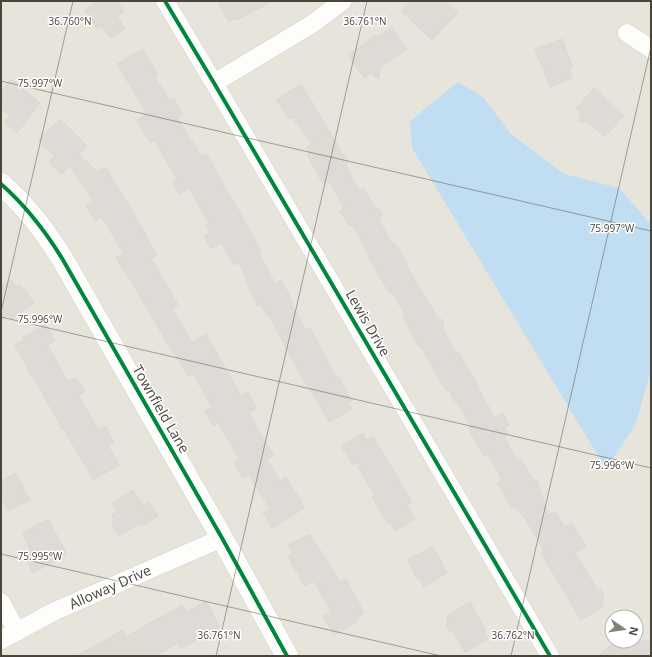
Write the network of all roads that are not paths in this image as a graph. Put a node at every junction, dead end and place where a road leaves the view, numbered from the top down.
1 (165, 1) edge
2 (344, 1) edge
3 (627, 33) dead end
4 (651, 49) edge
5 (214, 83) junction
6 (1, 184) edge
7 (222, 538) junction
8 (1, 602) edge
9 (17, 632) junction
10 (1, 640) edge
11 (287, 656) edge
12 (550, 656) edge

1 - 5 street, Lewis Drive
2 - 5 street
3 - 4 street
5 - 12 street, Lewis Drive
6 - 7 street, Townfield Lane
7 - 9 street, Alloway Drive
7 - 11 street, Townfield Lane
8 - 9 street
9 - 10 street, Alloway Drive

